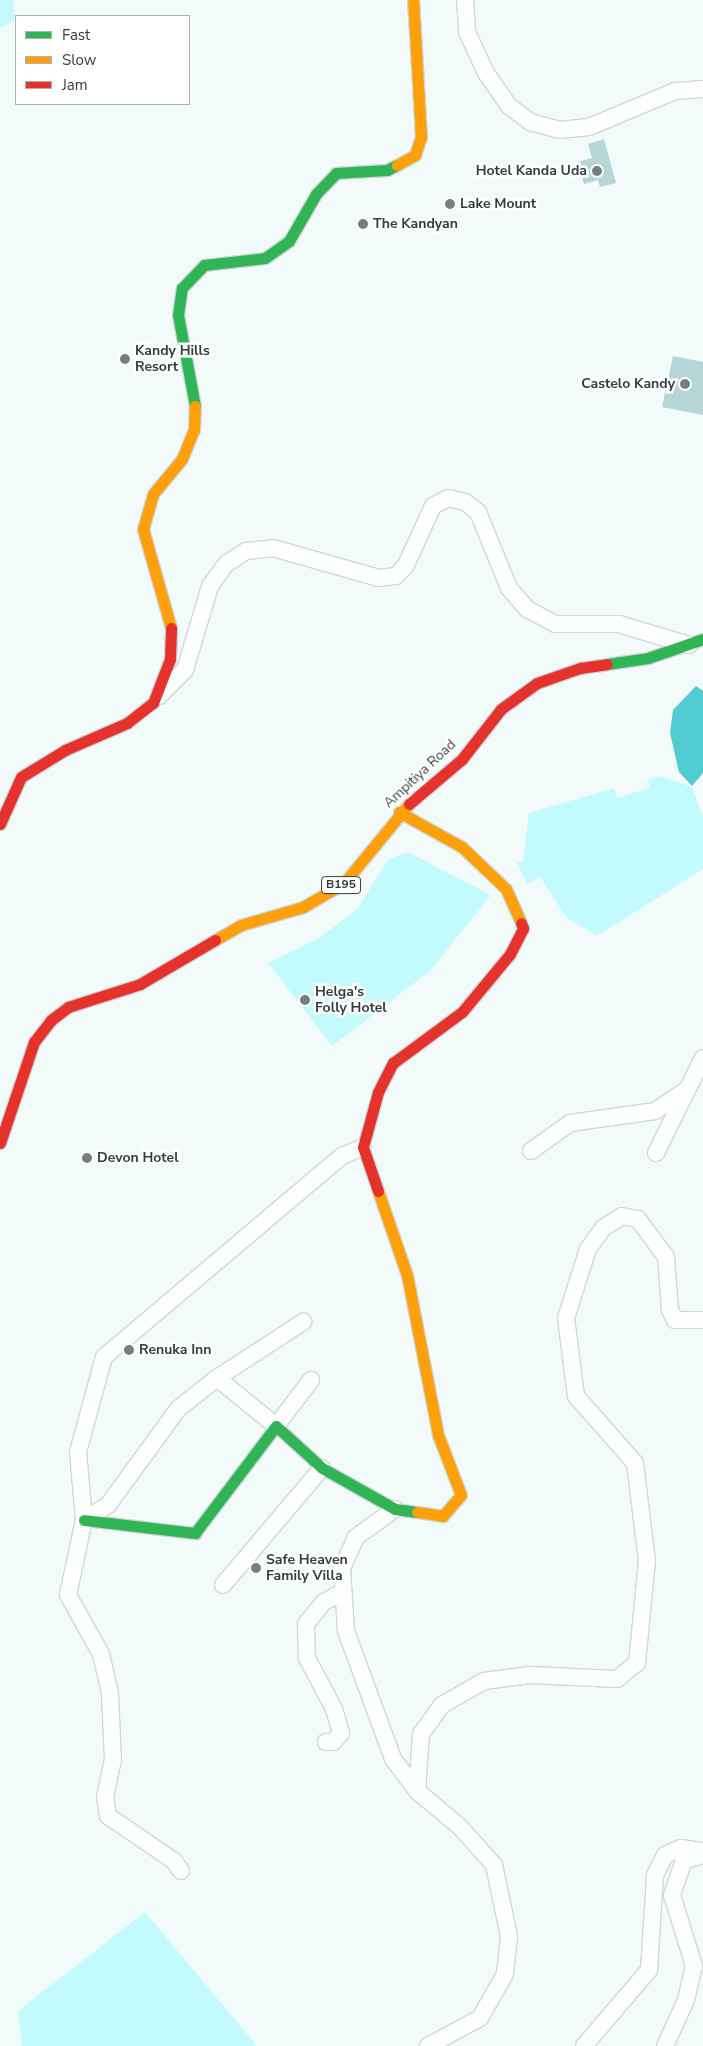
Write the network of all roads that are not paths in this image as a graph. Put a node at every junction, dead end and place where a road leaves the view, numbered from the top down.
1 (413, 0) edge
2 (465, 0) edge
3 (703, 89) edge
4 (697, 642) edge
5 (153, 703) junction
6 (399, 812) junction
7 (0, 824) edge
8 (703, 1058) edge
9 (686, 1090) junction
10 (4, 1124) edge
11 (0, 1143) edge
12 (363, 1147) junction
13 (531, 1151) dead end
14 (656, 1153) dead end
15 (703, 1320) edge
16 (303, 1322) dead end
17 (217, 1378) junction
18 (311, 1380) dead end
19 (276, 1426) junction
20 (322, 1468) junction
21 (394, 1509) junction
22 (84, 1520) junction
23 (223, 1584) dead end
24 (341, 1593) junction
25 (326, 1742) dead end
26 (418, 1791) junction
27 (703, 1851) edge
28 (703, 1855) edge
29 (181, 1871) dead end
30 (428, 2046) edge
31 (584, 2046) edge
32 (665, 2046) edge

1 - 5 street
2 - 3 street
4 - 5 street
4 - 6 street, Ampitiya Road / B195
5 - 7 street
6 - 10 street, Ampitiya Road / B195
6 - 12 street
8 - 9 street
9 - 13 street
9 - 14 street
10 - 11 street, Ampitiya Road / B195
12 - 21 street
12 - 22 street
15 - 26 street
16 - 17 street
17 - 19 street
17 - 22 street
18 - 19 street
19 - 20 street
19 - 22 street
20 - 21 street
20 - 23 street
21 - 24 street
22 - 29 street
24 - 25 street
24 - 26 street
26 - 30 street
27 - 31 street
28 - 32 street

